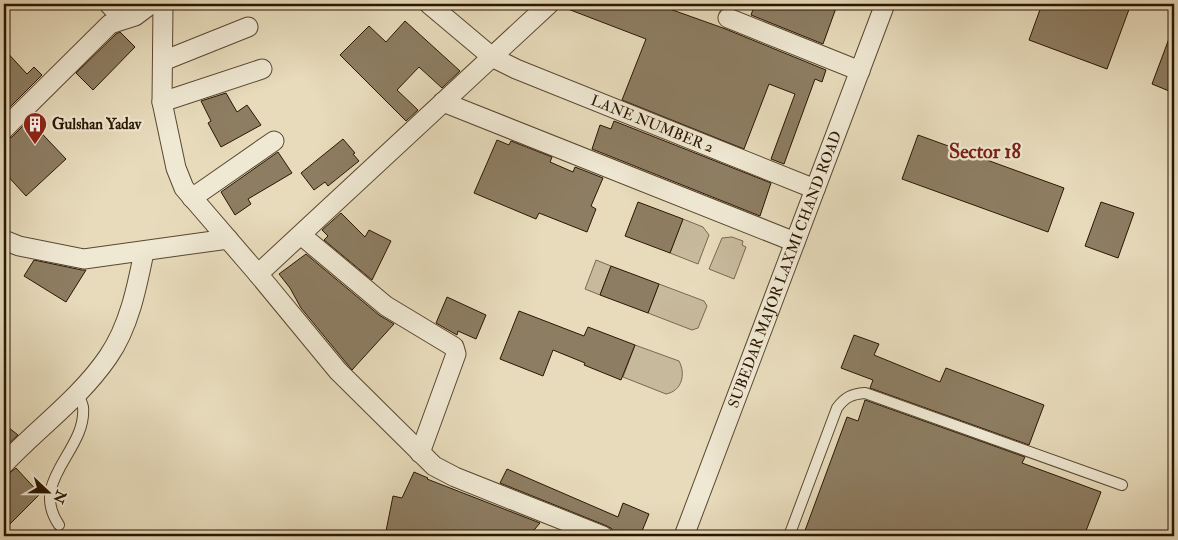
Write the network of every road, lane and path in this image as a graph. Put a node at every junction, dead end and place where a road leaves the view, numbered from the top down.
1 (109, 4) edge
2 (151, 4) edge
3 (163, 4) edge
4 (429, 4) edge
5 (885, 4) edge
6 (543, 5) edge
7 (728, 18) dead end
8 (123, 19) junction
9 (248, 27) dead end
10 (492, 57) junction
11 (163, 61) junction
12 (262, 69) dead end
13 (860, 71) junction
14 (162, 102) junction
15 (443, 102) junction
16 (4, 129) edge
17 (274, 140) dead end
18 (815, 189) junction
19 (192, 198) junction
20 (302, 235) junction
21 (228, 239) junction
22 (4, 240) edge
23 (795, 242) junction
24 (144, 252) junction
25 (258, 274) junction
26 (78, 393) junction
27 (420, 453) junction
28 (4, 464) edge
29 (1122, 485) dead end
30 (59, 525) dead end
31 (602, 536) edge
32 (684, 536) edge
33 (789, 536) edge

1 - 8 street
2 - 8 street
3 - 11 street
4 - 10 street, LANE NUMBER 2
5 - 13 street, SUBEDAR MAJOR LAXMI CHAND ROAD
6 - 10 street
7 - 13 street
8 - 16 street
9 - 11 street
10 - 15 street
10 - 18 street, LANE NUMBER 2
11 - 14 street
12 - 14 street
13 - 18 street, SUBEDAR MAJOR LAXMI CHAND ROAD
14 - 19 street
15 - 20 street
15 - 23 street
17 - 19 street
18 - 23 street, SUBEDAR MAJOR LAXMI CHAND ROAD
19 - 21 street
20 - 25 street
20 - 27 street
21 - 24 street
21 - 25 street
22 - 24 street
23 - 32 street, SUBEDAR MAJOR LAXMI CHAND ROAD
24 - 26 street
25 - 27 street
26 - 28 street
26 - 30 lane
27 - 31 street
29 - 33 lane

